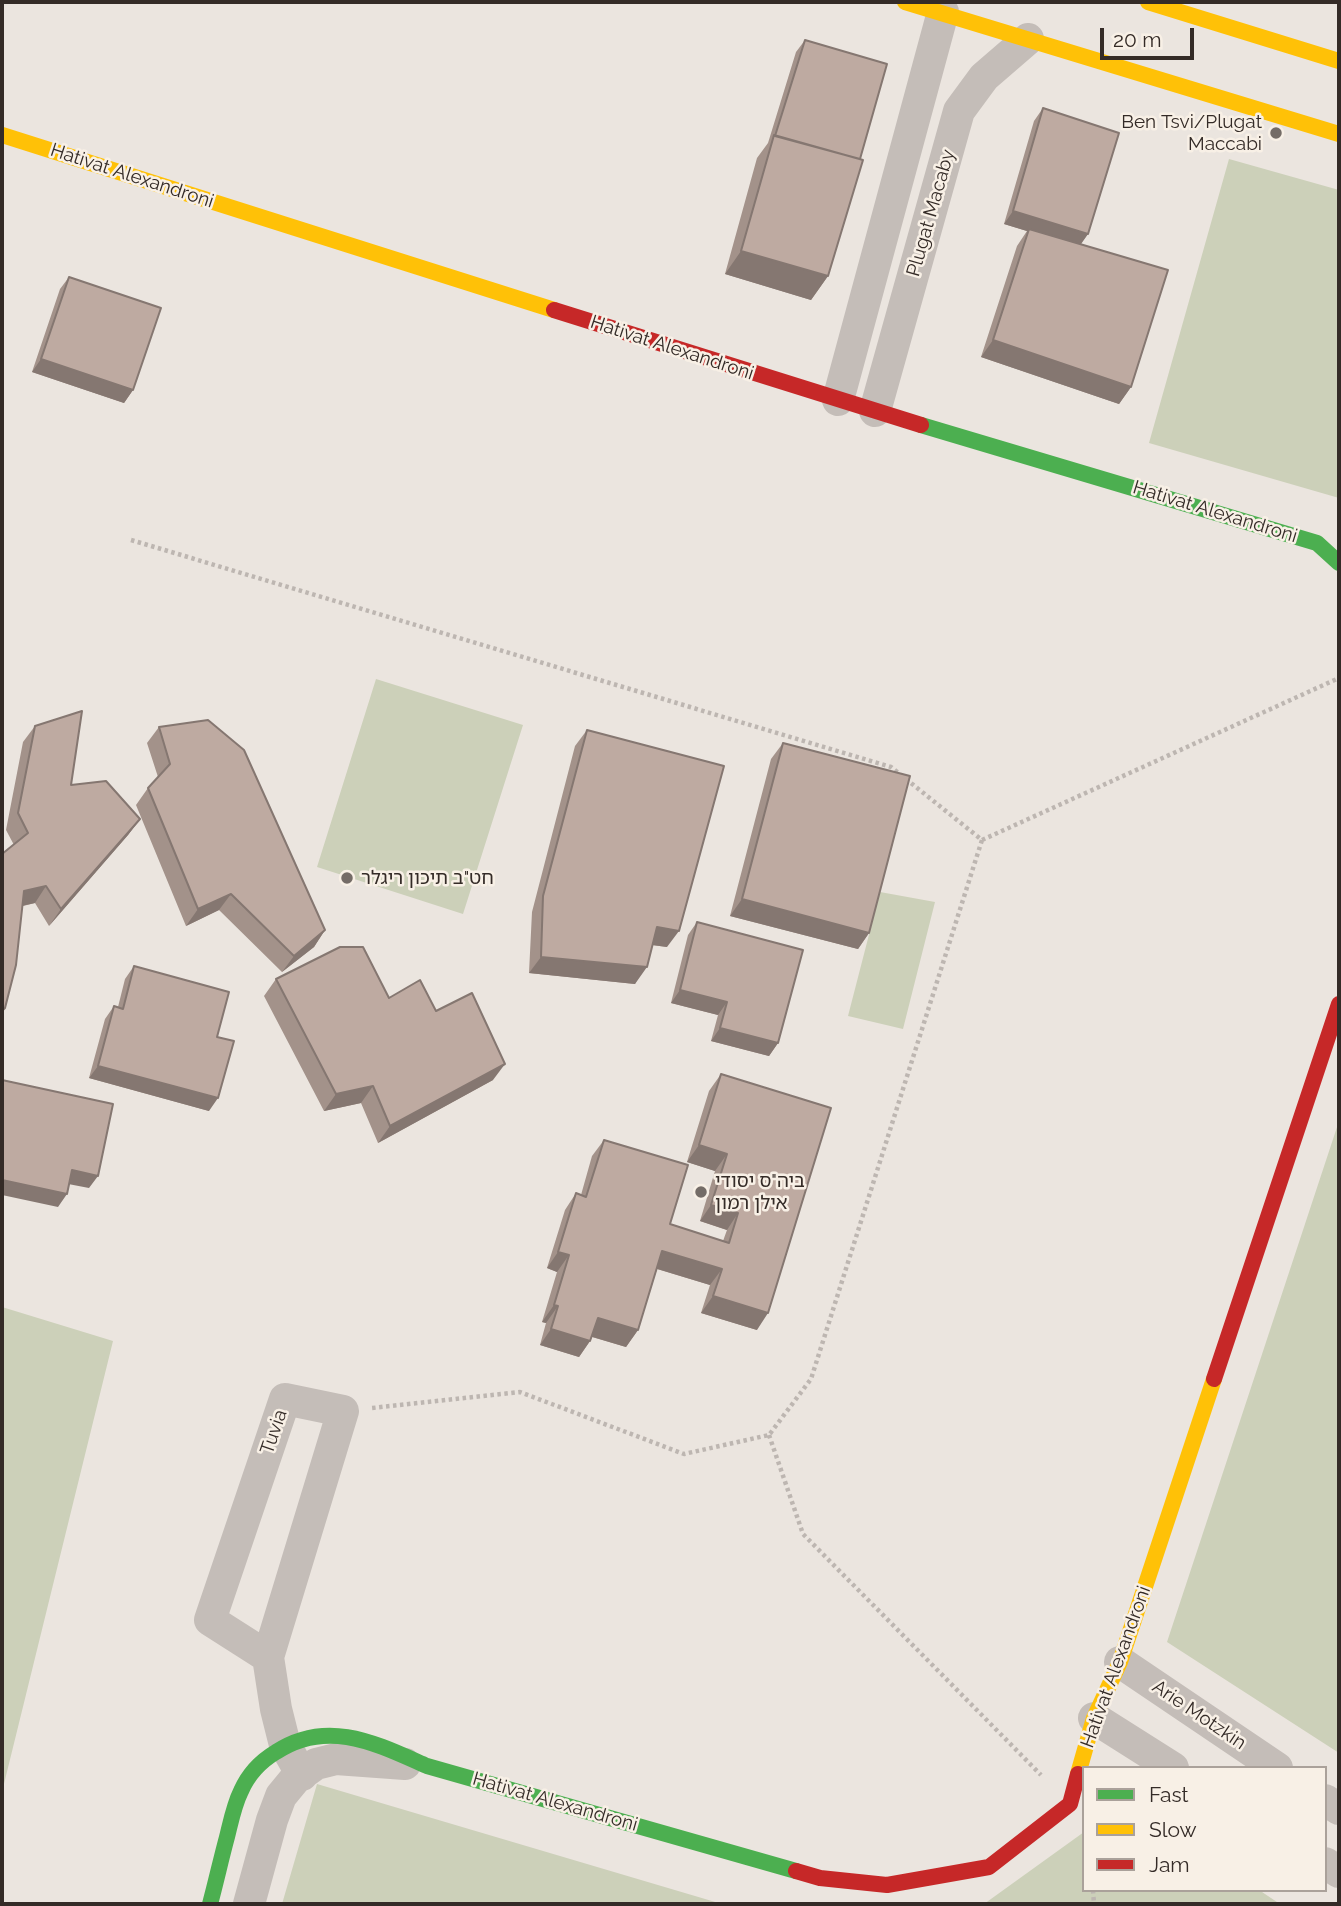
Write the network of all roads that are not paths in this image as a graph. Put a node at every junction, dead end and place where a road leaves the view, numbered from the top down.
1 (905, 2) edge
2 (1149, 2) edge
3 (945, 7) edge
4 (1028, 38) junction
5 (1339, 61) edge
6 (1339, 134) edge
7 (2, 135) edge
8 (838, 400) junction
9 (875, 411) junction
10 (1339, 563) edge
11 (1339, 1004) edge
12 (268, 1657) junction
13 (1120, 1662) junction
14 (1094, 1718) junction
15 (285, 1745) junction
16 (427, 1766) junction
17 (1170, 1766) edge
18 (1274, 1766) edge
19 (302, 1775) junction
20 (210, 1904) edge
21 (249, 1904) edge

1 - 3 street
2 - 5 street
3 - 4 street
3 - 8 street, Plugat Macaby
4 - 6 street
4 - 9 street, Plugat Macaby
7 - 8 street, Hativat Alexandroni
8 - 9 street, Hativat Alexandroni
9 - 10 street, Hativat Alexandroni
11 - 13 street, Hativat Alexandroni
12 - 12 street, Tuvia
12 - 15 street
13 - 14 street, Hativat Alexandroni
13 - 18 street, Arie Motzkin
14 - 16 street, Hativat Alexandroni
14 - 17 street
15 - 16 street, Hativat Alexandroni
15 - 19 street
15 - 20 street, Hativat Alexandroni
16 - 19 street, Hativat Alexandroni
19 - 21 street, Hativat Alexandroni

